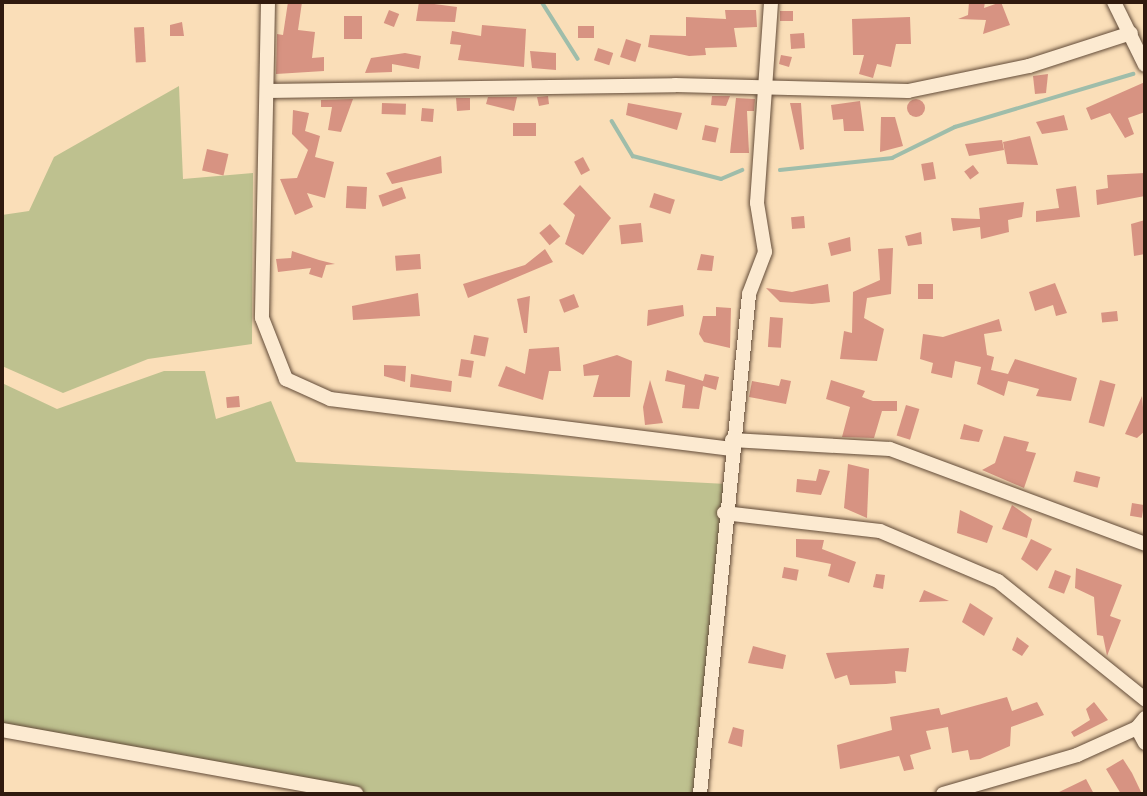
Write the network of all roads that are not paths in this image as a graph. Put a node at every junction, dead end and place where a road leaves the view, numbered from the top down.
1 (268, 2) edge
2 (771, 2) edge
3 (1114, 2) edge
4 (1130, 33) junction
5 (1145, 65) edge
6 (765, 85) junction
7 (267, 90) junction
8 (731, 444) junction
9 (724, 513) junction
10 (1145, 544) edge
11 (1145, 699) edge
12 (1141, 723) edge
13 (2, 730) edge
14 (1145, 743) edge
15 (356, 794) edge
16 (700, 794) edge
17 (943, 794) edge

1 - 7 street
2 - 6 street
3 - 4 street
4 - 5 street
4 - 6 street
6 - 7 street
6 - 8 street
7 - 8 street
8 - 9 street
8 - 10 street
9 - 11 street
9 - 16 street
12 - 14 street
12 - 17 street
13 - 15 street

